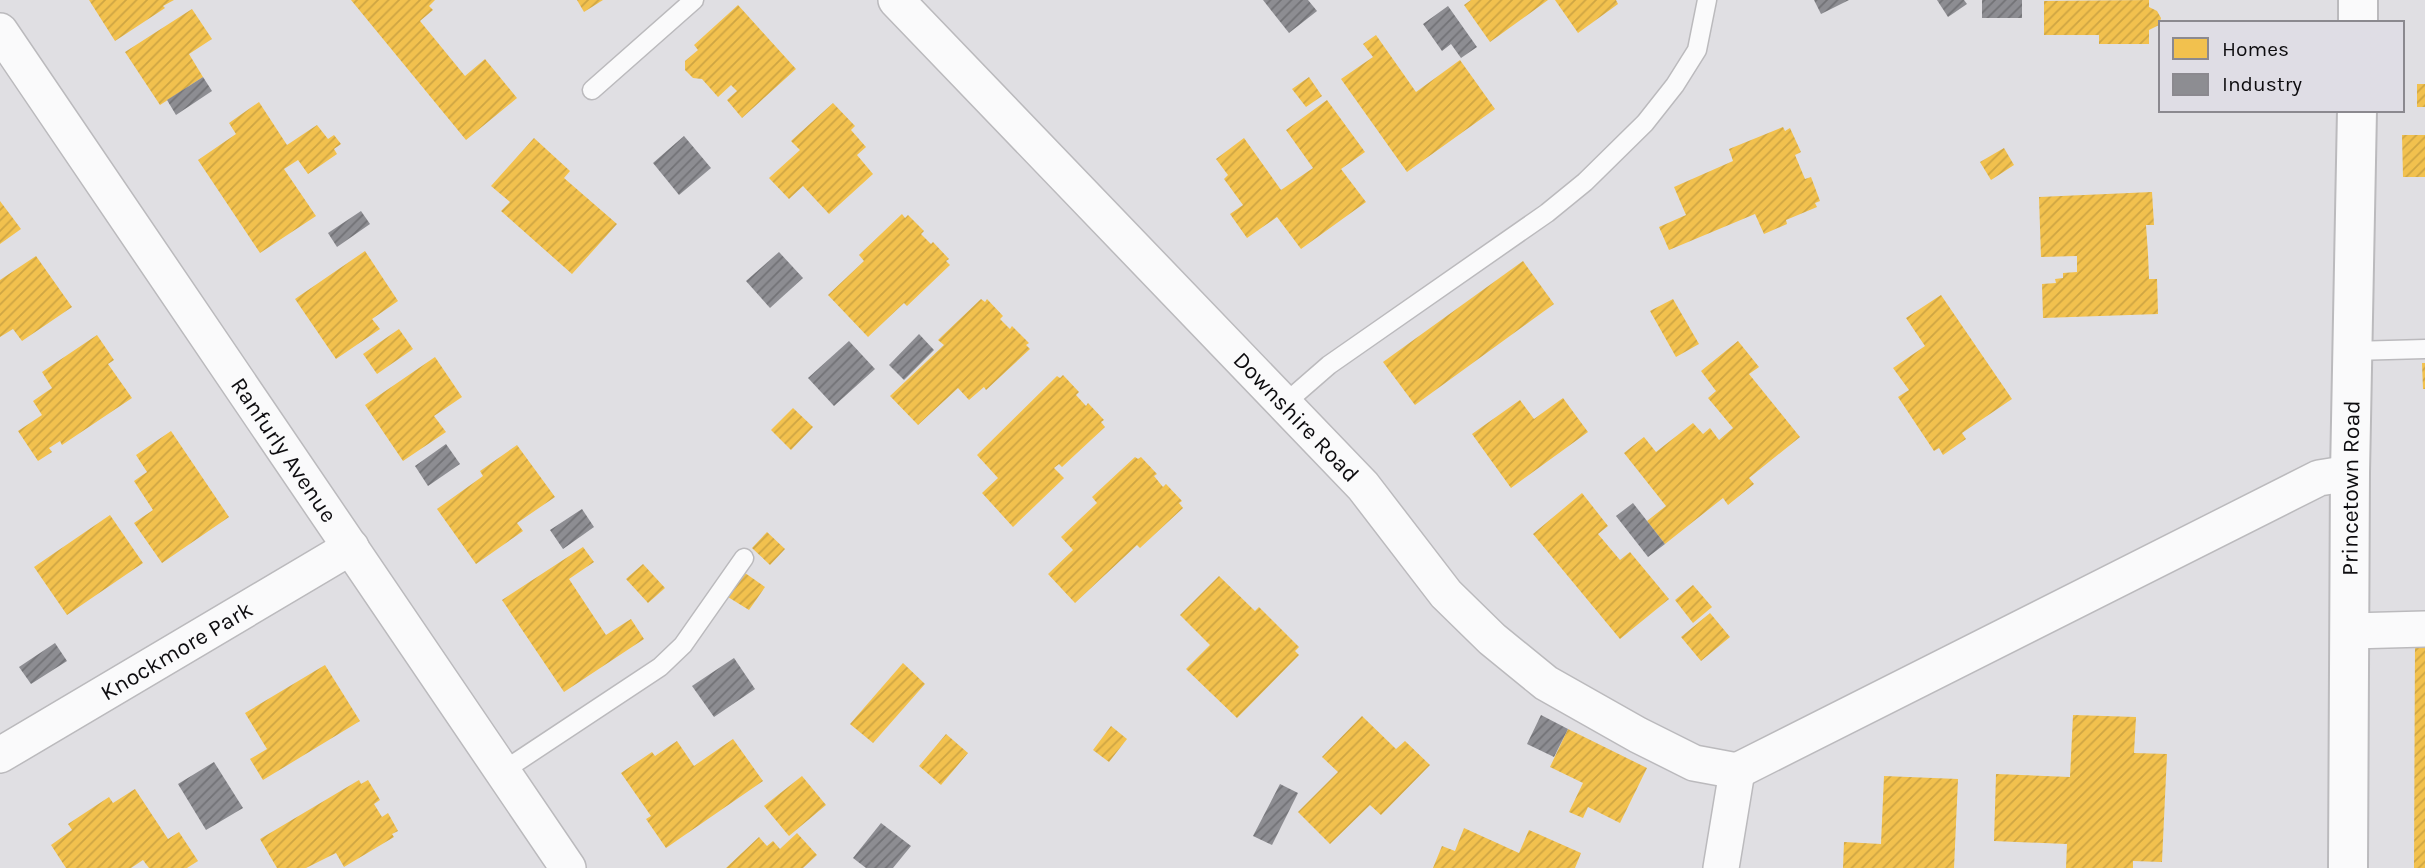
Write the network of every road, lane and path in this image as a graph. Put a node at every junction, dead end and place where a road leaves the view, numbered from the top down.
1 (694, 0) edge
2 (896, 0) edge
3 (1707, 0) edge
4 (2358, 0) edge
5 (2358, 21) edge
6 (0, 31) edge
7 (593, 90) dead end
8 (2357, 112) edge
9 (2425, 349) edge
10 (2352, 351) junction
11 (1283, 405) junction
12 (2350, 473) junction
13 (351, 547) junction
14 (744, 558) dead end
15 (2425, 629) edge
16 (2351, 631) junction
17 (0, 755) edge
18 (503, 771) junction
19 (1737, 771) junction
20 (568, 868) edge
21 (1721, 868) edge
22 (2348, 868) edge

1 - 7 lane
2 - 11 street, Downshire Road
3 - 11 lane
4 - 5 street
6 - 13 street, Ranfurly Avenue
8 - 10 street, Princetown Road
9 - 10 lane
10 - 12 street, Princetown Road
11 - 19 street, Downshire Road
12 - 16 street, Princetown Road
12 - 19 street
13 - 17 street, Knockmore Park
13 - 18 street, Ranfurly Avenue
14 - 18 lane
15 - 16 street
16 - 22 street, Princetown Road
18 - 20 street, Ranfurly Avenue
19 - 21 street

